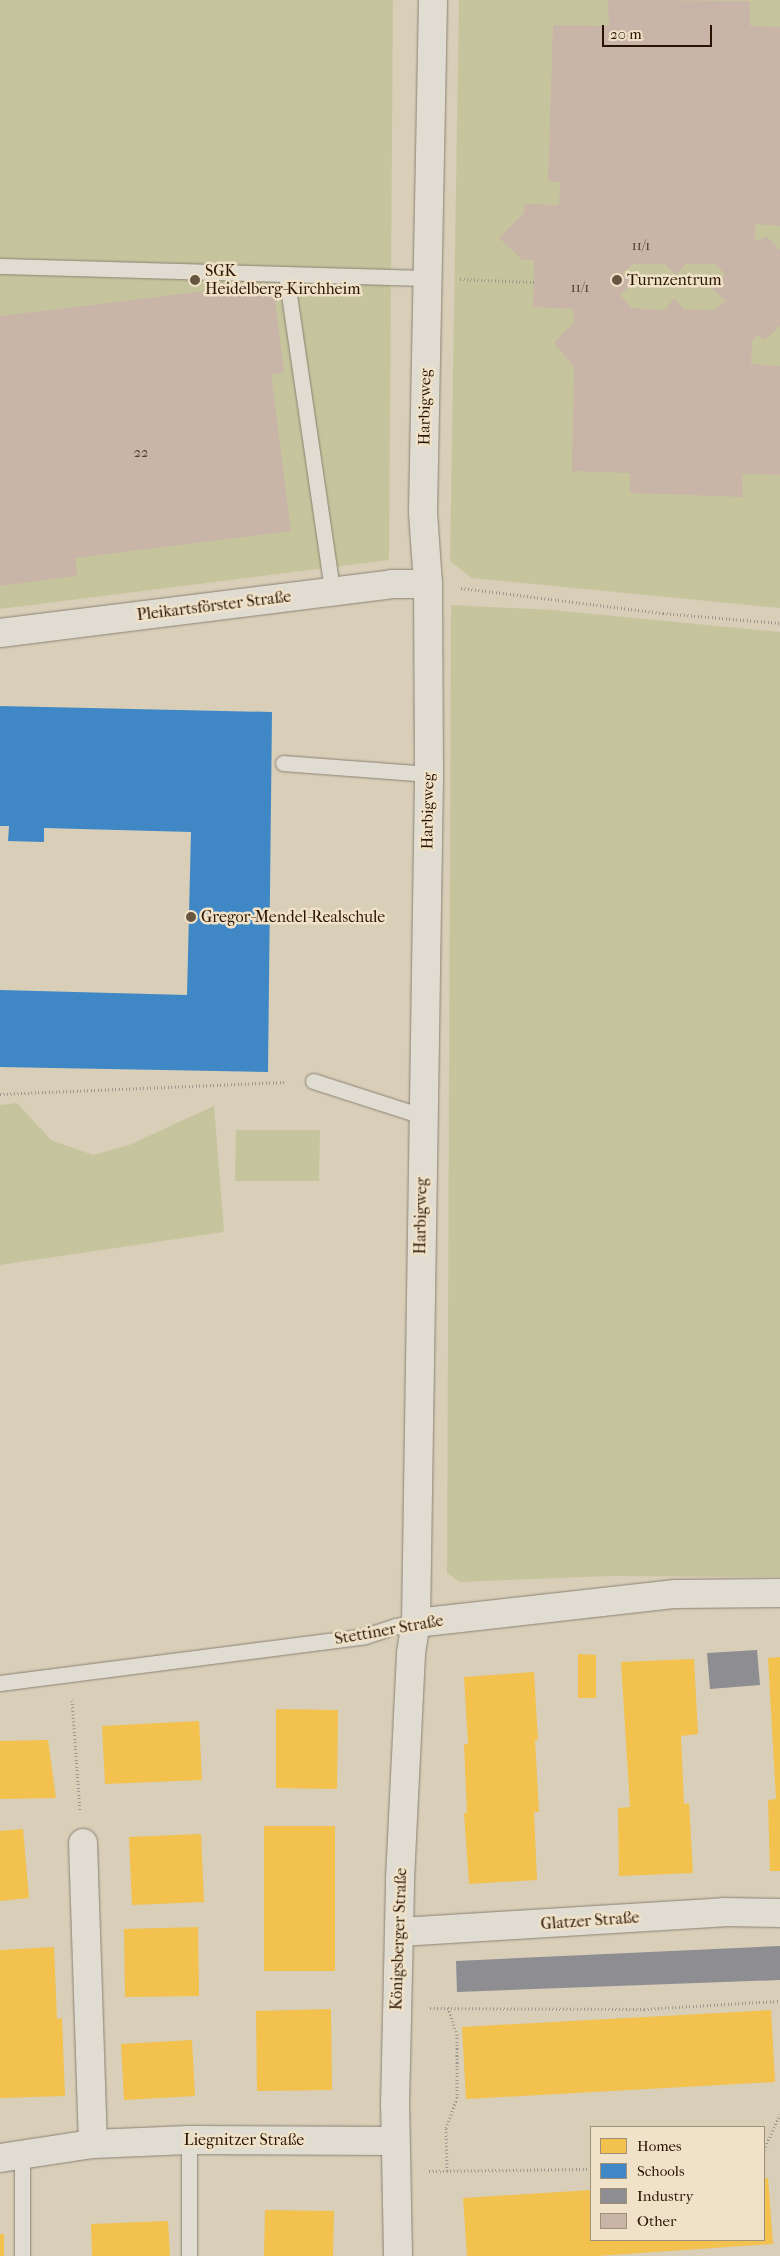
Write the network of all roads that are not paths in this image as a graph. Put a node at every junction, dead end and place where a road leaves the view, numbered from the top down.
1 (433, 0) edge
2 (0, 266) edge
3 (286, 274) junction
4 (427, 278) junction
5 (428, 584) junction
6 (332, 591) junction
7 (0, 633) edge
8 (283, 763) dead end
9 (429, 774) junction
10 (313, 1081) road end
11 (422, 1116) junction
12 (780, 1593) edge
13 (416, 1623) junction
14 (0, 1683) edge
15 (82, 1843) road end
16 (780, 1913) edge
17 (400, 1932) junction
18 (189, 2140) junction
19 (395, 2141) junction
20 (94, 2144) junction
21 (11, 2156) edge
22 (22, 2256) edge
23 (189, 2256) edge
24 (398, 2256) edge

1 - 4 street, Harbigweg
2 - 3 lane
3 - 4 lane
3 - 6 lane
4 - 5 street, Harbigweg
5 - 6 street, Pleikartsförster Straße
5 - 9 street, Harbigweg
6 - 7 street, Pleikartsförster Straße
8 - 9 lane
9 - 11 street, Harbigweg
10 - 11 lane
11 - 13 street, Harbigweg
12 - 13 street, Stettiner Straße
13 - 14 lane, Stettiner Straße
13 - 17 street, Königsberger Straße
15 - 20 street
16 - 17 street, Glatzer Straße
17 - 19 street, Königsberger Straße
18 - 19 street, Liegnitzer Straße
18 - 20 street, Liegnitzer Straße
18 - 23 lane
19 - 24 street, Königsberger Straße
20 - 21 street, Liegnitzer Straße
21 - 22 lane

